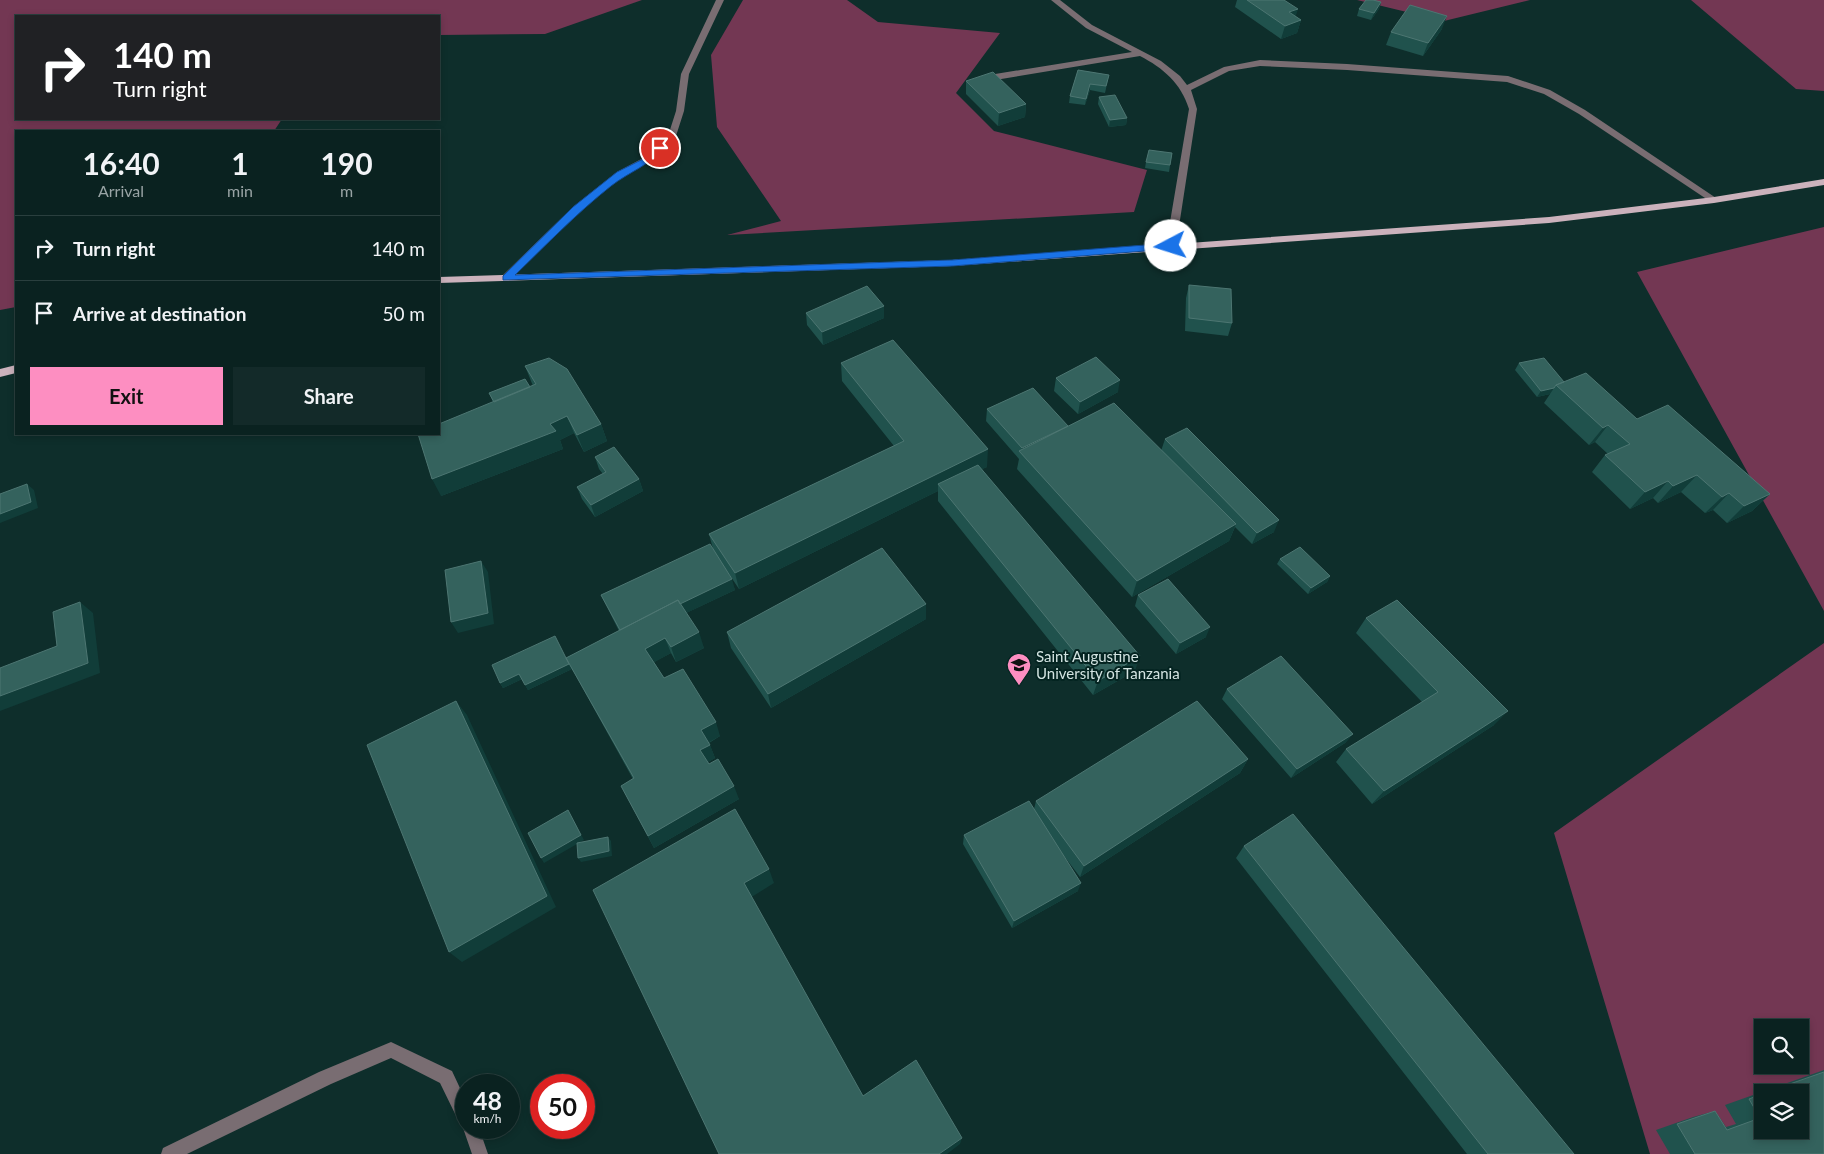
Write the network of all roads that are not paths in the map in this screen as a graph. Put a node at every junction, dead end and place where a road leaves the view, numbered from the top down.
1 (720, 0) edge
2 (1055, 0) edge
3 (1141, 53) junction
4 (983, 79) edge
5 (1186, 89) junction
6 (1824, 182) edge
7 (1714, 200) junction
8 (1171, 246) junction
9 (506, 278) junction
10 (440, 280) edge
11 (15, 369) edge
12 (0, 373) edge
13 (455, 1095) edge
14 (475, 1139) edge
15 (169, 1154) edge
16 (480, 1154) edge

1 - 9 lane
2 - 3 lane
3 - 4 lane
3 - 5 lane
5 - 7 lane
5 - 8 lane
6 - 7 main road
7 - 8 main road
8 - 9 main road
9 - 10 main road
11 - 12 main road
13 - 15 lane
14 - 16 lane

